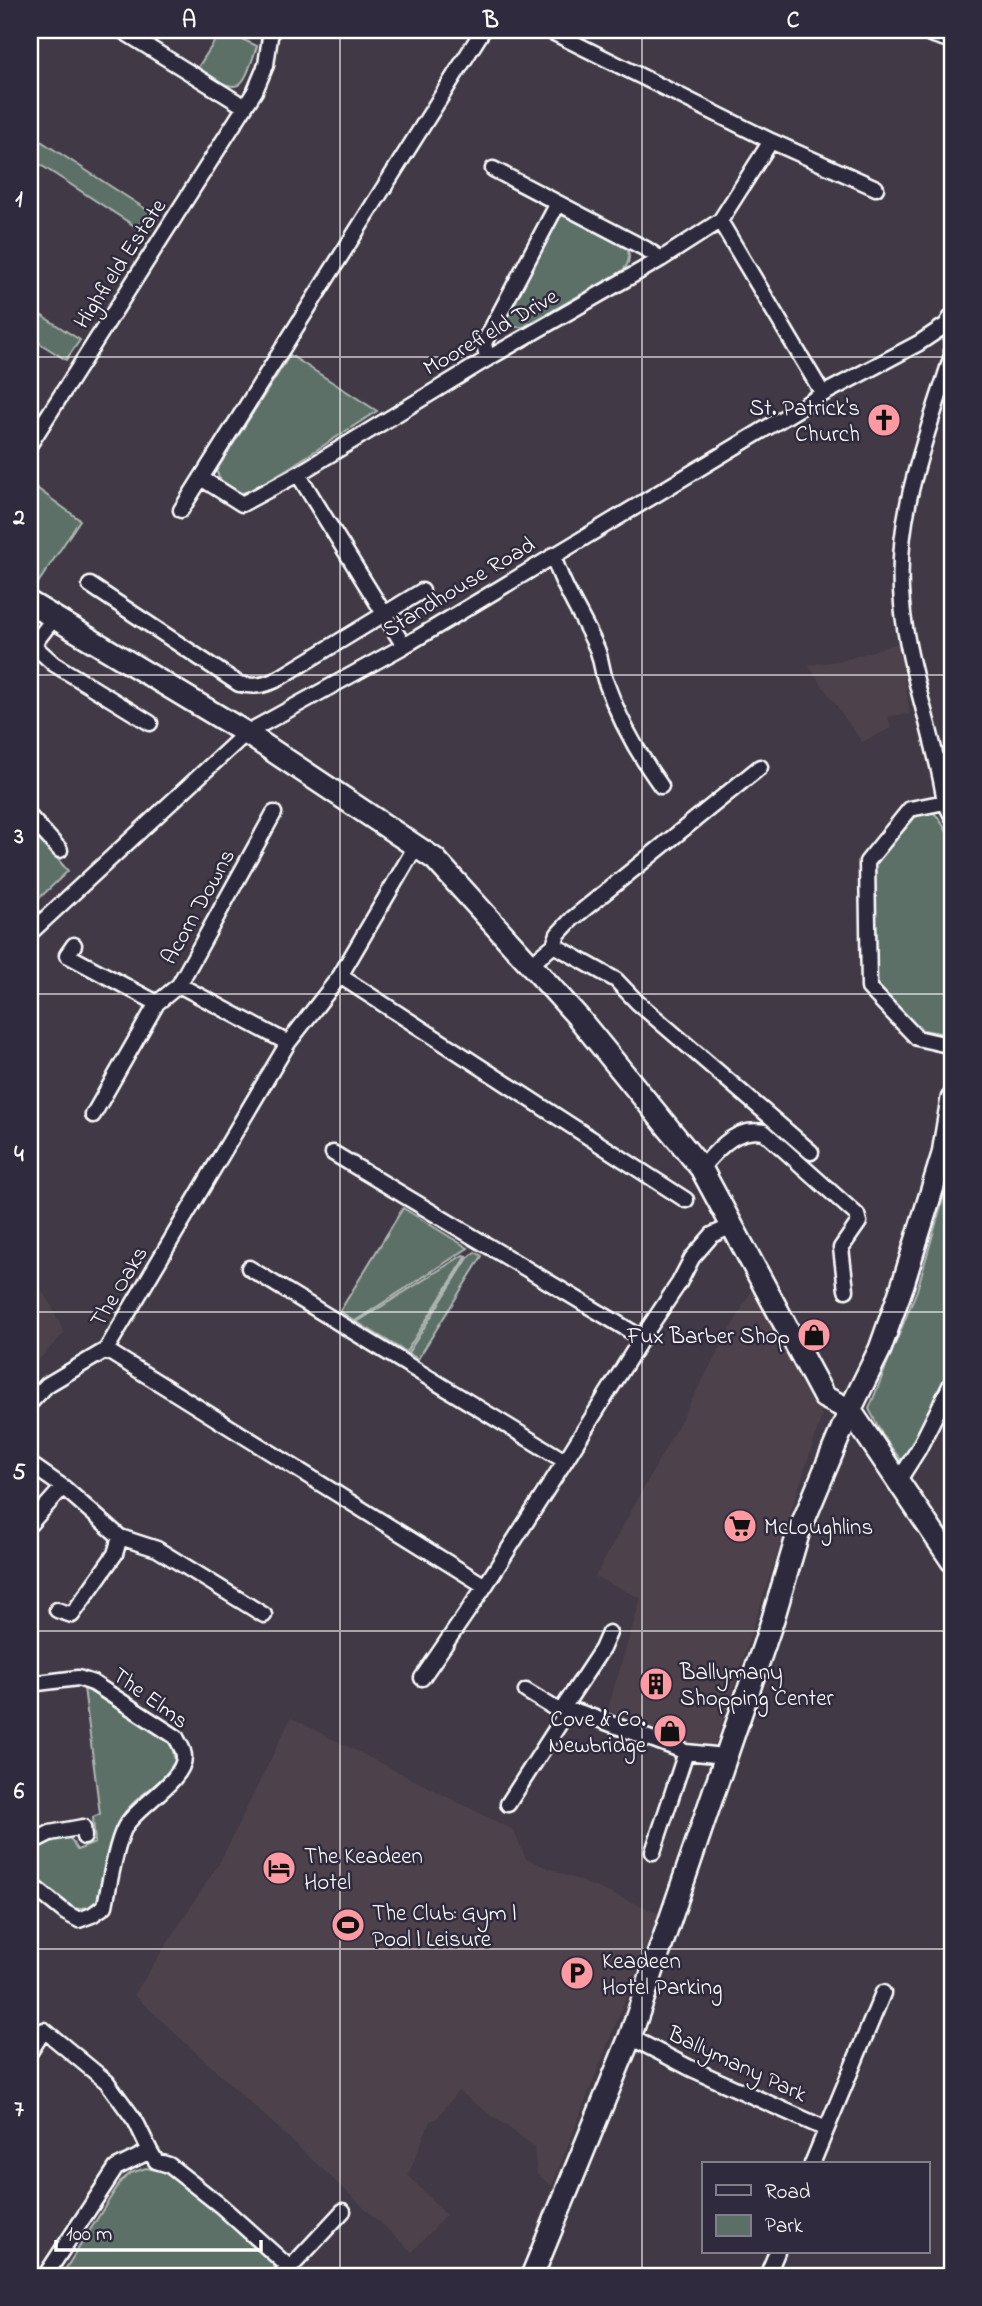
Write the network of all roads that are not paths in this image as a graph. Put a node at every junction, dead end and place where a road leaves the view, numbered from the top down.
1 (121, 30) edge
2 (271, 30) edge
3 (483, 30) edge
4 (548, 30) edge
5 (918, 30) edge
6 (952, 41) edge
7 (246, 107) junction
8 (771, 141) junction
9 (493, 169) dead end
10 (876, 188) dead end
11 (558, 203) junction
12 (720, 221) junction
13 (660, 259) junction
14 (950, 325) edge
15 (952, 341) edge
16 (487, 359) junction
17 (823, 394) junction
18 (30, 443) edge
19 (298, 474) junction
20 (201, 478) junction
21 (181, 510) dead end
22 (553, 555) junction
23 (90, 584) dead end
24 (422, 591) dead end
25 (30, 603) edge
26 (385, 614) junction
27 (54, 618) junction
28 (404, 646) junction
29 (31, 647) edge
30 (150, 723) dead end
31 (246, 733) junction
32 (761, 767) dead end
33 (661, 786) dead end
34 (945, 802) junction
35 (274, 813) dead end
36 (952, 816) edge
37 (30, 817) edge
38 (416, 846) junction
39 (60, 850) dead end
40 (30, 933) edge
41 (74, 944) dead end
42 (554, 945) junction
43 (531, 964) junction
44 (340, 976) junction
45 (178, 985) junction
46 (157, 1003) junction
47 (288, 1043) junction
48 (952, 1046) edge
49 (952, 1099) edge
50 (93, 1115) dead end
51 (811, 1152) dead end
52 (333, 1153) dead end
53 (701, 1168) junction
54 (687, 1200) dead end
55 (732, 1226) junction
56 (249, 1268) dead end
57 (846, 1290) dead end
58 (642, 1338) junction
59 (106, 1350) junction
60 (952, 1382) edge
61 (30, 1403) edge
62 (850, 1410) junction
63 (565, 1461) junction
64 (30, 1464) edge
65 (899, 1479) junction
66 (63, 1487) junction
67 (30, 1524) edge
68 (120, 1536) junction
69 (952, 1561) edge
70 (485, 1586) junction
71 (57, 1610) dead end
72 (264, 1615) dead end
73 (609, 1633) dead end
74 (422, 1678) dead end
75 (30, 1684) edge
76 (526, 1690) dead end
77 (564, 1711) junction
78 (686, 1752) junction
79 (726, 1756) junction
80 (508, 1804) dead end
81 (84, 1837) dead end
82 (30, 1843) edge
83 (653, 1852) dead end
84 (30, 1884) edge
85 (883, 1993) dead end
86 (630, 2036) junction
87 (30, 2052) edge
88 (826, 2129) junction
89 (150, 2151) junction
90 (813, 2162) edge
91 (342, 2211) dead end
92 (776, 2254) edge
93 (285, 2272) edge
94 (45, 2276) edge
95 (532, 2276) edge
96 (767, 2276) edge

1 - 7 street
2 - 7 street, Highfield Estate
3 - 20 street
4 - 8 street
5 - 6 street
7 - 18 street, Highfield Estate
8 - 10 street
8 - 12 street, Moorefield Drive
9 - 11 street
11 - 13 street
11 - 16 street
12 - 13 street, Moorefield Drive
12 - 17 street
13 - 16 street, Moorefield Drive
14 - 17 street, Standhouse Road
15 - 34 street
16 - 19 street, Moorefield Drive
17 - 22 street, Standhouse Road
19 - 20 street, Moorefield Drive
19 - 26 street
20 - 21 street
22 - 28 street, Standhouse Road
22 - 33 street
23 - 26 street
24 - 26 street
25 - 27 street
26 - 28 street
27 - 29 street
27 - 31 street
28 - 31 street, Standhouse Road
29 - 30 street
31 - 38 street
31 - 40 street, Standhouse Road
32 - 42 street
34 - 36 street
34 - 48 street
35 - 45 street, Acorn Downs
37 - 39 street
38 - 43 street
38 - 44 street, The Oaks
41 - 46 street
42 - 43 street
42 - 51 street
43 - 53 street
44 - 47 street, The Oaks
44 - 54 street
45 - 46 street
45 - 47 street, Acorn Downs
46 - 50 street
47 - 59 street, The Oaks
49 - 62 street
52 - 58 street
53 - 55 street
53 - 57 street
55 - 58 street
55 - 62 street
56 - 63 street
58 - 63 street
59 - 61 street
59 - 70 street, The Oaks
60 - 65 street
62 - 65 street
62 - 79 street
63 - 70 street
64 - 66 street
65 - 69 street
66 - 67 street
66 - 68 street
68 - 71 street
68 - 72 street
70 - 74 street
73 - 77 street
75 - 84 street, The Elms
76 - 77 street
77 - 78 street
77 - 80 street
78 - 79 street
78 - 83 street
79 - 86 street
81 - 82 street
85 - 88 street, Ballymany Park
86 - 88 street, Ballymany Park
86 - 95 street
87 - 89 street
88 - 90 street, Ballymany Park
89 - 93 street
89 - 94 street
91 - 93 street
92 - 96 street

